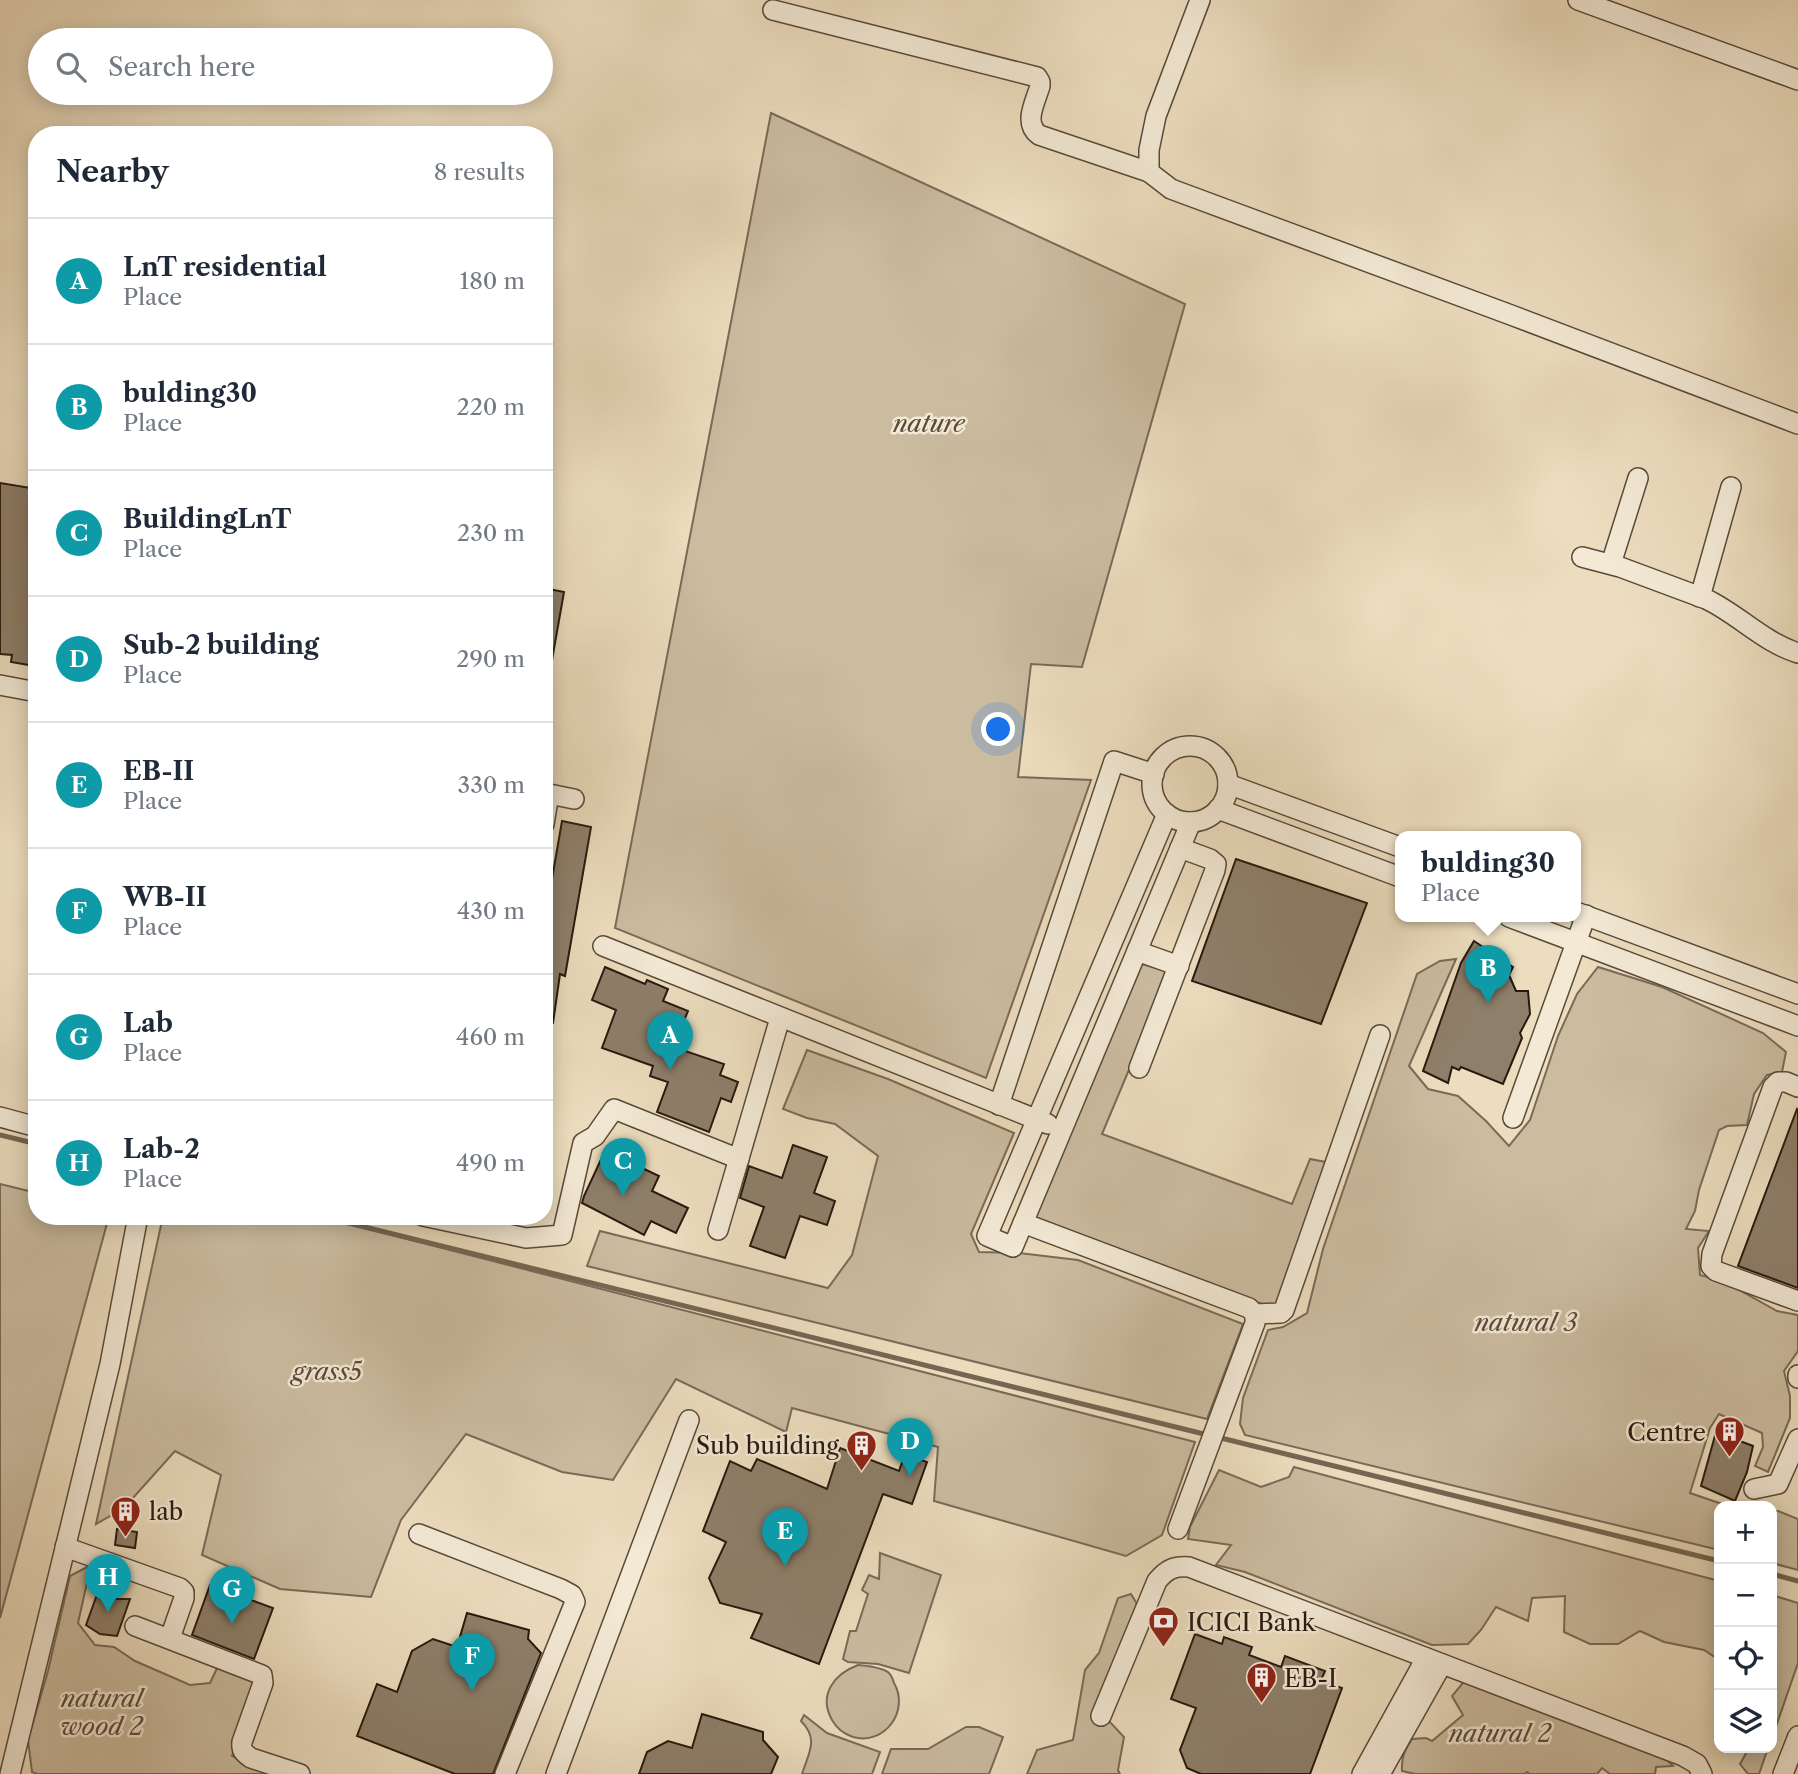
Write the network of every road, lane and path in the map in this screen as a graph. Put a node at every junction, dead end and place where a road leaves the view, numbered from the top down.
1 (1200, 0) edge
2 (1578, 0) edge
3 (773, 10) dead end
4 (1798, 80) edge
5 (1149, 172) junction
6 (1798, 424) edge
7 (1638, 478) dead end
8 (1731, 486) dead end
9 (1582, 557) dead end
10 (1611, 564) junction
11 (1700, 597) junction
12 (1798, 653) edge
13 (0, 685) edge
14 (28, 690) edge
15 (1154, 774) junction
16 (1228, 783) junction
17 (553, 795) edge
18 (573, 799) dead end
19 (1218, 809) junction
20 (1167, 814) junction
21 (1191, 822) junction
22 (1395, 845) edge
23 (1180, 848) junction
24 (1395, 875) edge
25 (1581, 914) edge
26 (1522, 922) edge
27 (1580, 922) edge
28 (1576, 942) junction
29 (603, 946) dead end
30 (1137, 951) junction
31 (1179, 965) junction
32 (1798, 994) edge
33 (780, 1018) junction
34 (1798, 1026) edge
35 (1380, 1035) dead end
36 (1139, 1068) dead end
37 (1798, 1087) edge
38 (999, 1105) junction
39 (0, 1117) edge
40 (1513, 1118) dead end
41 (1037, 1120) junction
42 (28, 1125) edge
43 (1062, 1129) junction
44 (739, 1159) junction
45 (1023, 1223) junction
46 (136, 1225) edge
47 (465, 1225) edge
48 (718, 1230) dead end
49 (1798, 1301) edge
50 (1255, 1314) junction
51 (689, 1420) dead end
52 (1798, 1439) edge
53 (1754, 1489) dead end
54 (1178, 1529) dead end
55 (419, 1534) dead end
56 (65, 1547) junction
57 (135, 1626) dead end
58 (170, 1638) junction
59 (1434, 1661) junction
60 (1101, 1716) dead end
61 (1798, 1736) edge
62 (10, 1774) edge
63 (300, 1774) edge
64 (505, 1774) edge
65 (556, 1774) edge
66 (1362, 1774) edge
67 (1380, 1774) edge
68 (1702, 1774) edge
69 (1783, 1774) edge

1 - 5 street
2 - 4 street
3 - 5 street
5 - 6 street
7 - 10 street
8 - 11 street
9 - 10 street
10 - 11 street
11 - 12 street
13 - 14 street
15 - 16 street
15 - 20 street
15 - 38 street
16 - 19 street
16 - 22 street
17 - 18 street
19 - 21 street
19 - 24 street
20 - 21 street
20 - 41 street
21 - 23 street
23 - 30 street
23 - 31 street
25 - 32 street
26 - 28 street
27 - 28 street
28 - 34 street
28 - 40 street
29 - 33 street
30 - 31 street
30 - 43 street
31 - 36 street
33 - 38 street
33 - 44 street
35 - 50 street
37 - 49 street
38 - 41 street
39 - 42 street
41 - 43 street
41 - 45 street
43 - 45 street
44 - 47 street
44 - 48 street
45 - 50 street
46 - 56 street
50 - 54 street
51 - 65 street
52 - 53 street
55 - 64 street
56 - 58 street
56 - 62 street
57 - 58 street
58 - 63 street
59 - 60 street
59 - 66 street
59 - 67 street
59 - 68 street
61 - 69 street

